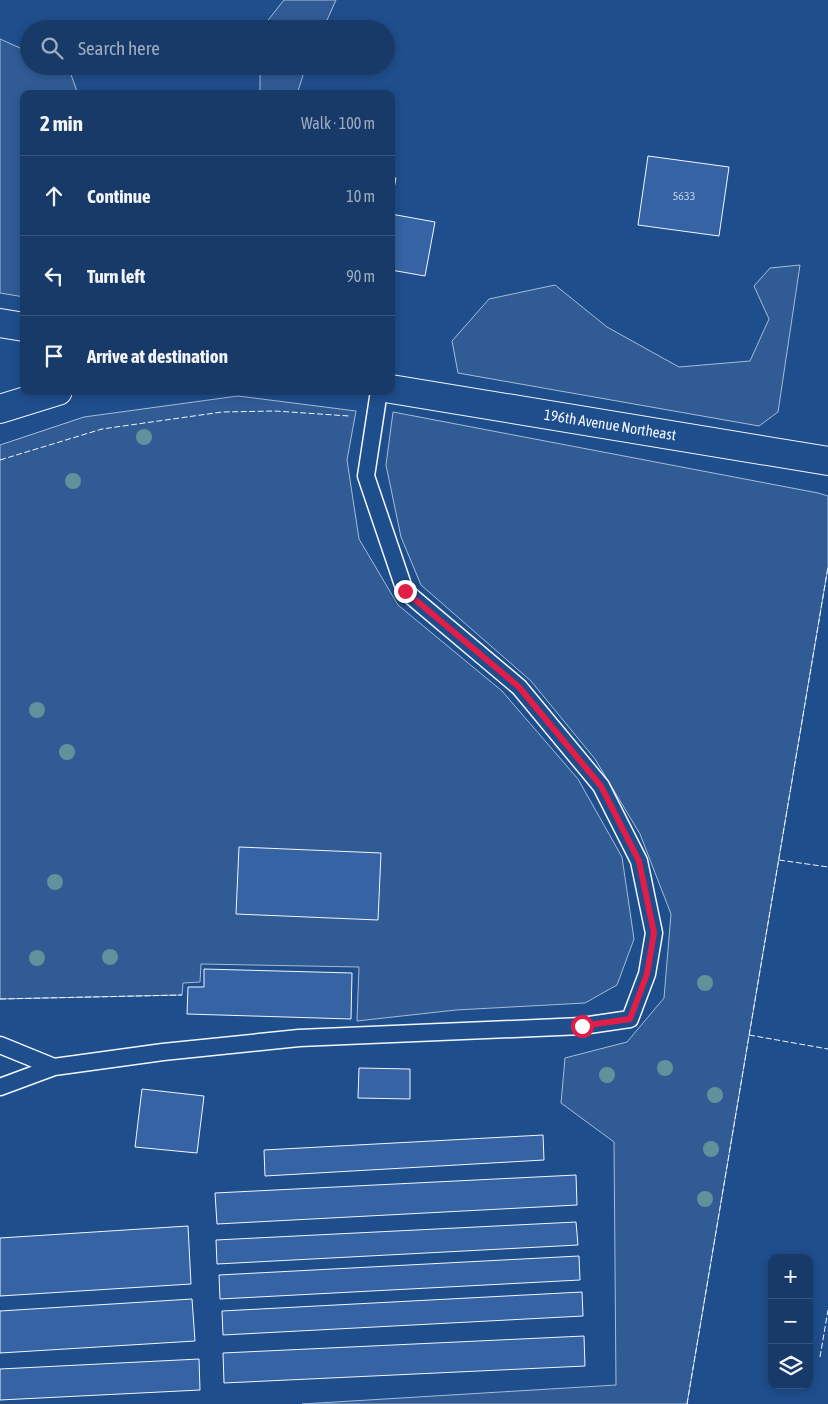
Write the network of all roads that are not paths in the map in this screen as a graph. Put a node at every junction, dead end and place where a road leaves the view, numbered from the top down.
1 (0, 323) edge
2 (20, 326) edge
3 (395, 390) edge
4 (44, 395) edge
5 (378, 395) edge
6 (0, 408) edge
7 (828, 461) edge
8 (0, 1045) edge
9 (54, 1067) junction
10 (0, 1087) edge

1 - 2 street
3 - 7 street, 196th Avenue Northeast
4 - 6 street
5 - 9 lane
8 - 9 lane
9 - 10 lane

